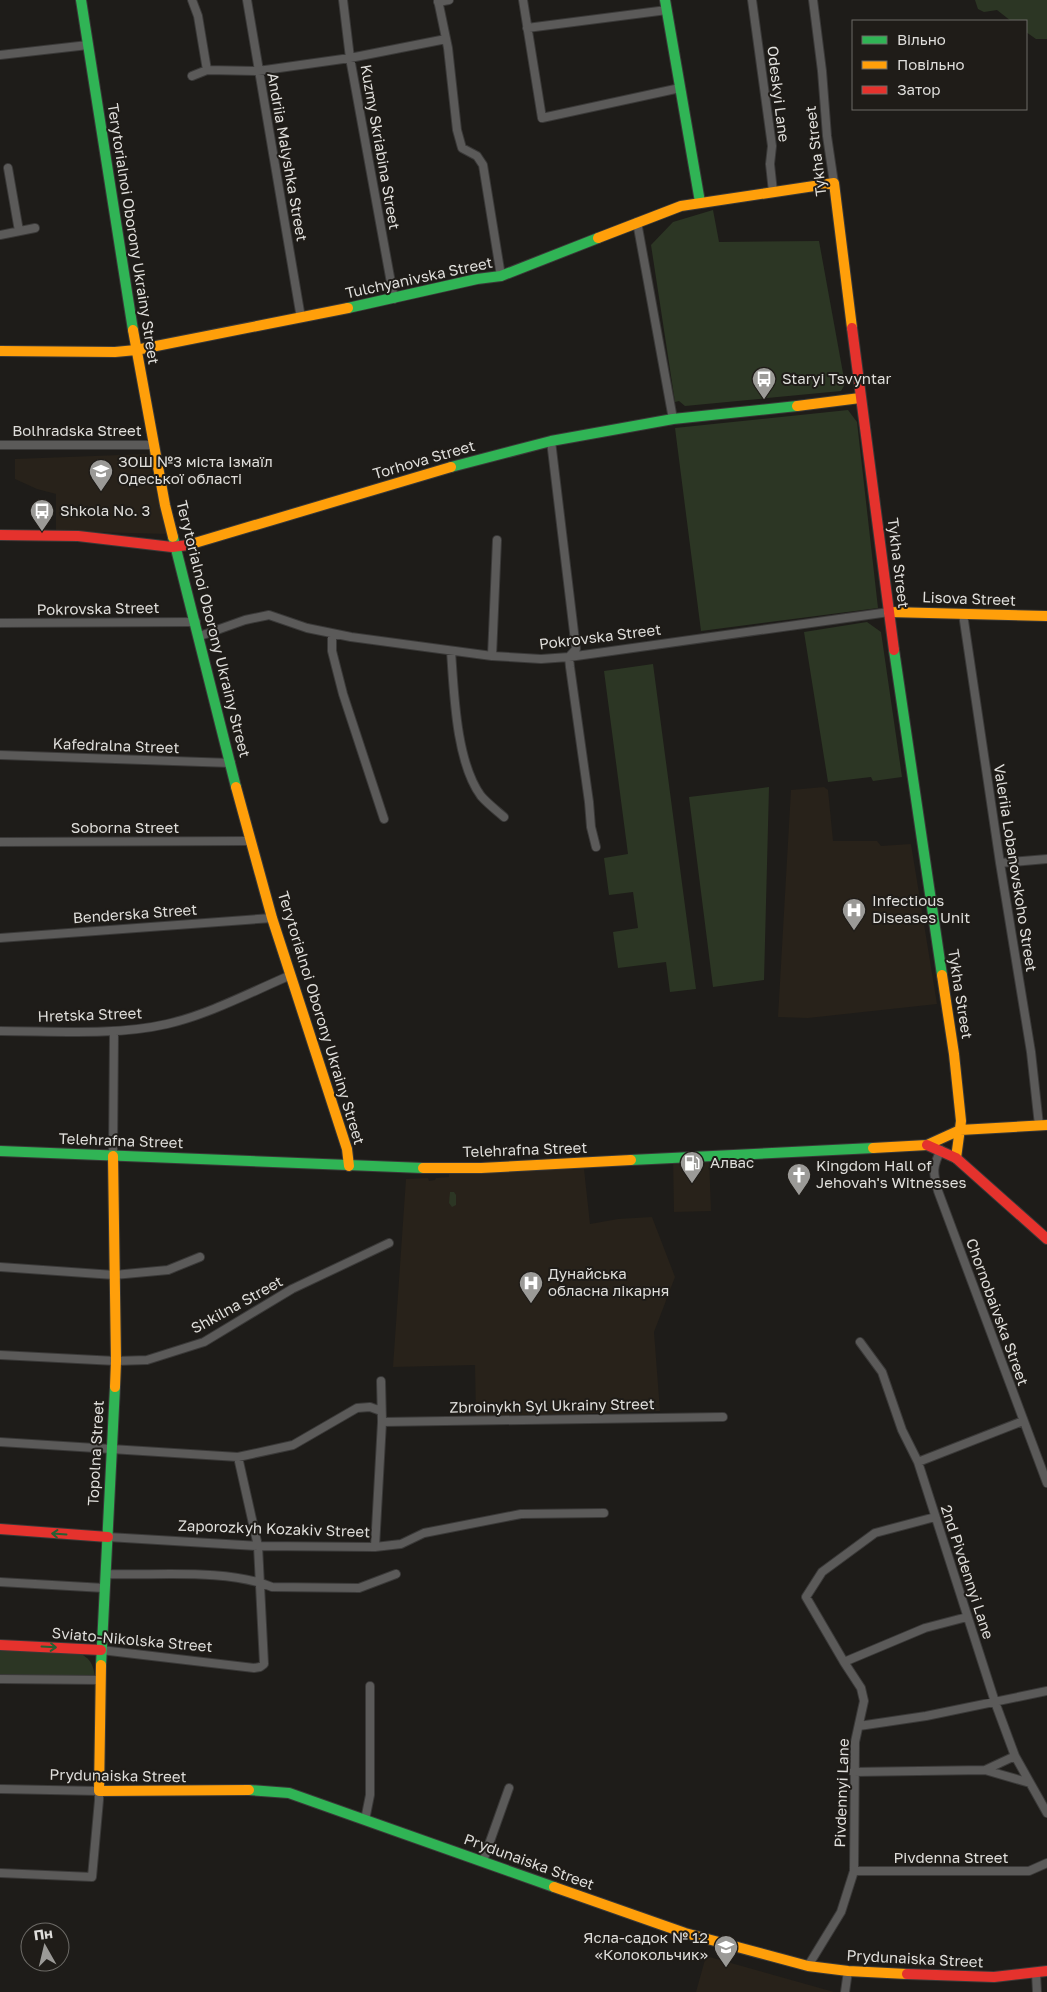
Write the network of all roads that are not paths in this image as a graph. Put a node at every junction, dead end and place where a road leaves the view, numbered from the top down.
1 (81, 0) edge
2 (192, 0) edge
3 (246, 0) edge
4 (343, 0) edge
5 (449, 0) edge
6 (522, 0) edge
7 (752, 0) edge
8 (813, 0) edge
9 (438, 1) edge
10 (666, 5) edge
11 (527, 28) junction
12 (446, 39) junction
13 (88, 45) junction
14 (0, 55) edge
15 (350, 58) junction
16 (207, 70) junction
17 (258, 70) junction
18 (192, 76) dead end
19 (680, 88) junction
20 (8, 168) dead end
21 (834, 183) junction
22 (773, 192) junction
23 (700, 202) junction
24 (637, 222) junction
25 (35, 228) dead end
26 (19, 231) junction
27 (0, 234) edge
28 (501, 276) junction
29 (394, 299) junction
30 (301, 318) junction
31 (0, 350) edge
32 (136, 350) junction
33 (860, 398) junction
34 (674, 419) junction
35 (551, 441) junction
36 (0, 445) edge
37 (153, 445) junction
38 (0, 535) edge
39 (497, 540) dead end
40 (177, 547) junction
41 (890, 612) junction
42 (963, 614) junction
43 (1047, 616) edge
44 (196, 622) junction
45 (0, 624) edge
46 (332, 634) junction
47 (200, 636) junction
48 (450, 651) junction
49 (492, 656) junction
50 (569, 657) junction
51 (0, 755) edge
52 (231, 763) junction
53 (504, 816) dead end
54 (384, 819) dead end
55 (250, 841) junction
56 (0, 842) edge
57 (596, 847) dead end
58 (1047, 859) edge
59 (1000, 863) junction
60 (272, 918) junction
61 (0, 938) edge
62 (291, 975) junction
63 (0, 1031) edge
64 (114, 1031) junction
65 (1043, 1125) edge
66 (960, 1130) junction
67 (927, 1145) junction
68 (941, 1150) junction
69 (0, 1151) edge
70 (113, 1156) junction
71 (956, 1158) junction
72 (349, 1166) junction
73 (1047, 1239) edge
74 (389, 1243) dead end
75 (200, 1257) dead end
76 (0, 1268) edge
77 (114, 1274) junction
78 (860, 1342) dead end
79 (0, 1356) edge
80 (116, 1361) junction
81 (381, 1381) dead end
82 (381, 1411) junction
83 (723, 1417) dead end
84 (1023, 1421) junction
85 (382, 1422) junction
86 (0, 1442) edge
87 (111, 1449) junction
88 (238, 1457) junction
89 (918, 1462) junction
90 (1047, 1483) edge
91 (604, 1513) dead end
92 (935, 1517) junction
93 (0, 1529) edge
94 (108, 1537) junction
95 (258, 1546) junction
96 (375, 1547) junction
97 (105, 1574) junction
98 (396, 1574) dead end
99 (0, 1582) edge
100 (261, 1582) junction
101 (104, 1588) junction
102 (967, 1616) junction
103 (0, 1645) edge
104 (101, 1650) junction
105 (844, 1662) junction
106 (0, 1679) edge
107 (100, 1680) junction
108 (370, 1686) dead end
109 (1047, 1691) edge
110 (994, 1702) junction
111 (859, 1726) junction
112 (1015, 1756) junction
113 (985, 1770) junction
114 (854, 1772) junction
115 (1030, 1783) junction
116 (509, 1788) dead end
117 (0, 1789) edge
118 (98, 1791) junction
119 (1047, 1813) edge
120 (366, 1820) junction
121 (482, 1861) junction
122 (1047, 1863) edge
123 (854, 1871) junction
124 (0, 1873) edge
125 (808, 1966) junction
126 (848, 1971) junction
127 (1042, 1972) edge
128 (845, 1992) edge
129 (1037, 1992) edge

1 - 13 main road, Terytorialnoi Oborony Ukrainy Street
2 - 16 street
3 - 17 street, Andriia Malyshka Street
4 - 15 street, Kuzmy Skriabina Street
5 - 9 street
6 - 11 street
7 - 22 street, Odeskyi Lane
8 - 21 street, Tykha Street
9 - 12 street
10 - 11 street
10 - 19 main road
11 - 19 street
12 - 15 street
12 - 28 street
13 - 14 street
13 - 32 main road, Terytorialnoi Oborony Ukrainy Street
15 - 17 street
15 - 29 street, Kuzmy Skriabina Street
16 - 17 street
16 - 18 street
17 - 30 street, Andriia Malyshka Street
19 - 23 main road
20 - 26 street
21 - 22 main road, Tulchyanivska Street
21 - 33 main road, Tykha Street
22 - 23 main road, Tulchyanivska Street
23 - 24 main road, Tulchyanivska Street
24 - 28 main road, Tulchyanivska Street
24 - 34 street
25 - 26 street
26 - 27 street
28 - 29 main road, Tulchyanivska Street
29 - 30 main road, Tulchyanivska Street
30 - 32 main road, Tulchyanivska Street
31 - 32 main road, Tulchyanivska Street
32 - 37 main road, Terytorialnoi Oborony Ukrainy Street
33 - 34 main road, Torhova Street
33 - 41 main road, Tykha Street
34 - 35 main road, Torhova Street
35 - 40 main road, Torhova Street
35 - 50 street
36 - 37 street, Bolhradska Street
37 - 40 main road, Terytorialnoi Oborony Ukrainy Street
38 - 40 main road, Torhova Street
39 - 49 street
40 - 44 main road, Terytorialnoi Oborony Ukrainy Street
41 - 42 main road, Lisova Street
41 - 50 street, Pokrovska Street
41 - 66 main road, Tykha Street
42 - 43 main road, Lisova Street
42 - 59 street, Valeriia Lobanovskoho Street
44 - 45 street, Pokrovska Street
44 - 47 main road, Terytorialnoi Oborony Ukrainy Street
46 - 47 street, Pokrovska Street
46 - 48 street, Pokrovska Street
46 - 54 street
47 - 52 main road, Terytorialnoi Oborony Ukrainy Street
48 - 49 street, Pokrovska Street
48 - 53 street
49 - 50 street, Pokrovska Street
50 - 57 street
51 - 52 street, Kafedralna Street
52 - 55 main road, Terytorialnoi Oborony Ukrainy Street
55 - 56 street, Soborna Street
55 - 60 main road, Terytorialnoi Oborony Ukrainy Street
58 - 59 street
59 - 65 street, Valeriia Lobanovskoho Street
60 - 61 street, Benderska Street
60 - 62 main road, Terytorialnoi Oborony Ukrainy Street
62 - 64 street, Hretska Street
62 - 72 main road, Terytorialnoi Oborony Ukrainy Street
63 - 64 street, Hretska Street
64 - 70 street, Topolna Street
65 - 66 main road, Telehrafna Street
66 - 67 main road, Telehrafna Street
66 - 71 main road, Tykha Street
67 - 68 main road
67 - 72 main road, Telehrafna Street
68 - 71 main road
68 - 84 street, Chornobaivska Street
69 - 70 main road, Telehrafna Street
70 - 72 main road, Telehrafna Street
70 - 77 main road, Topolna Street
71 - 73 main road
74 - 80 street, Shkilna Street
75 - 77 street
76 - 77 street
77 - 80 main road, Topolna Street
78 - 89 street, 2nd Pivdennyi Lane
79 - 80 street, Shkilna Street
80 - 87 main road, Topolna Street
81 - 82 street
82 - 85 street
82 - 88 street
83 - 85 street, Zbroinykh Syl Ukrainy Street
84 - 89 street
84 - 90 street, Chornobaivska Street
85 - 96 street
86 - 87 street
87 - 88 street
87 - 94 main road, Topolna Street
88 - 95 street
89 - 92 street, 2nd Pivdennyi Lane
91 - 96 street, Zaporozkyh Kozakiv Street
92 - 102 street, 2nd Pivdennyi Lane
92 - 105 street, Pivdennyi Lane
94 -> 93 main road, Zaporozkyh Kozakiv Street
94 - 95 street, Zaporozkyh Kozakiv Street
94 - 97 main road, Topolna Street
95 - 96 street, Zaporozkyh Kozakiv Street
95 - 100 street
97 - 100 street
97 - 101 main road, Topolna Street
98 - 100 street
99 - 101 street
100 - 104 street, Sviato-Nikolska Street
101 - 104 main road, Topolna Street
102 - 105 street
102 - 110 street, 2nd Pivdennyi Lane
103 -> 104 main road, Sviato-Nikolska Street
104 - 107 main road, Topolna Street
105 - 111 street, Pivdennyi Lane
106 - 107 street
107 - 118 main road, Topolna Street
108 - 120 street
109 - 110 street
110 - 111 street
110 - 112 street, 2nd Pivdennyi Lane
111 - 114 street, Pivdennyi Lane
112 - 113 street
112 - 115 street, 2nd Pivdennyi Lane
113 - 114 street
113 - 115 street
114 - 123 street, Pivdennyi Lane
115 - 119 street, 2nd Pivdennyi Lane
116 - 121 street
117 - 118 street, Prydunaiska Street
118 - 120 main road, Prydunaiska Street
118 - 124 street, Topolna Street
120 - 121 main road, Prydunaiska Street
121 - 125 main road, Prydunaiska Street
122 - 123 street, Pivdenna Street
123 - 125 street, Pivdennyi Lane
125 - 126 main road, Prydunaiska Street
126 - 127 main road, Prydunaiska Street
126 - 128 street
127 - 129 street

